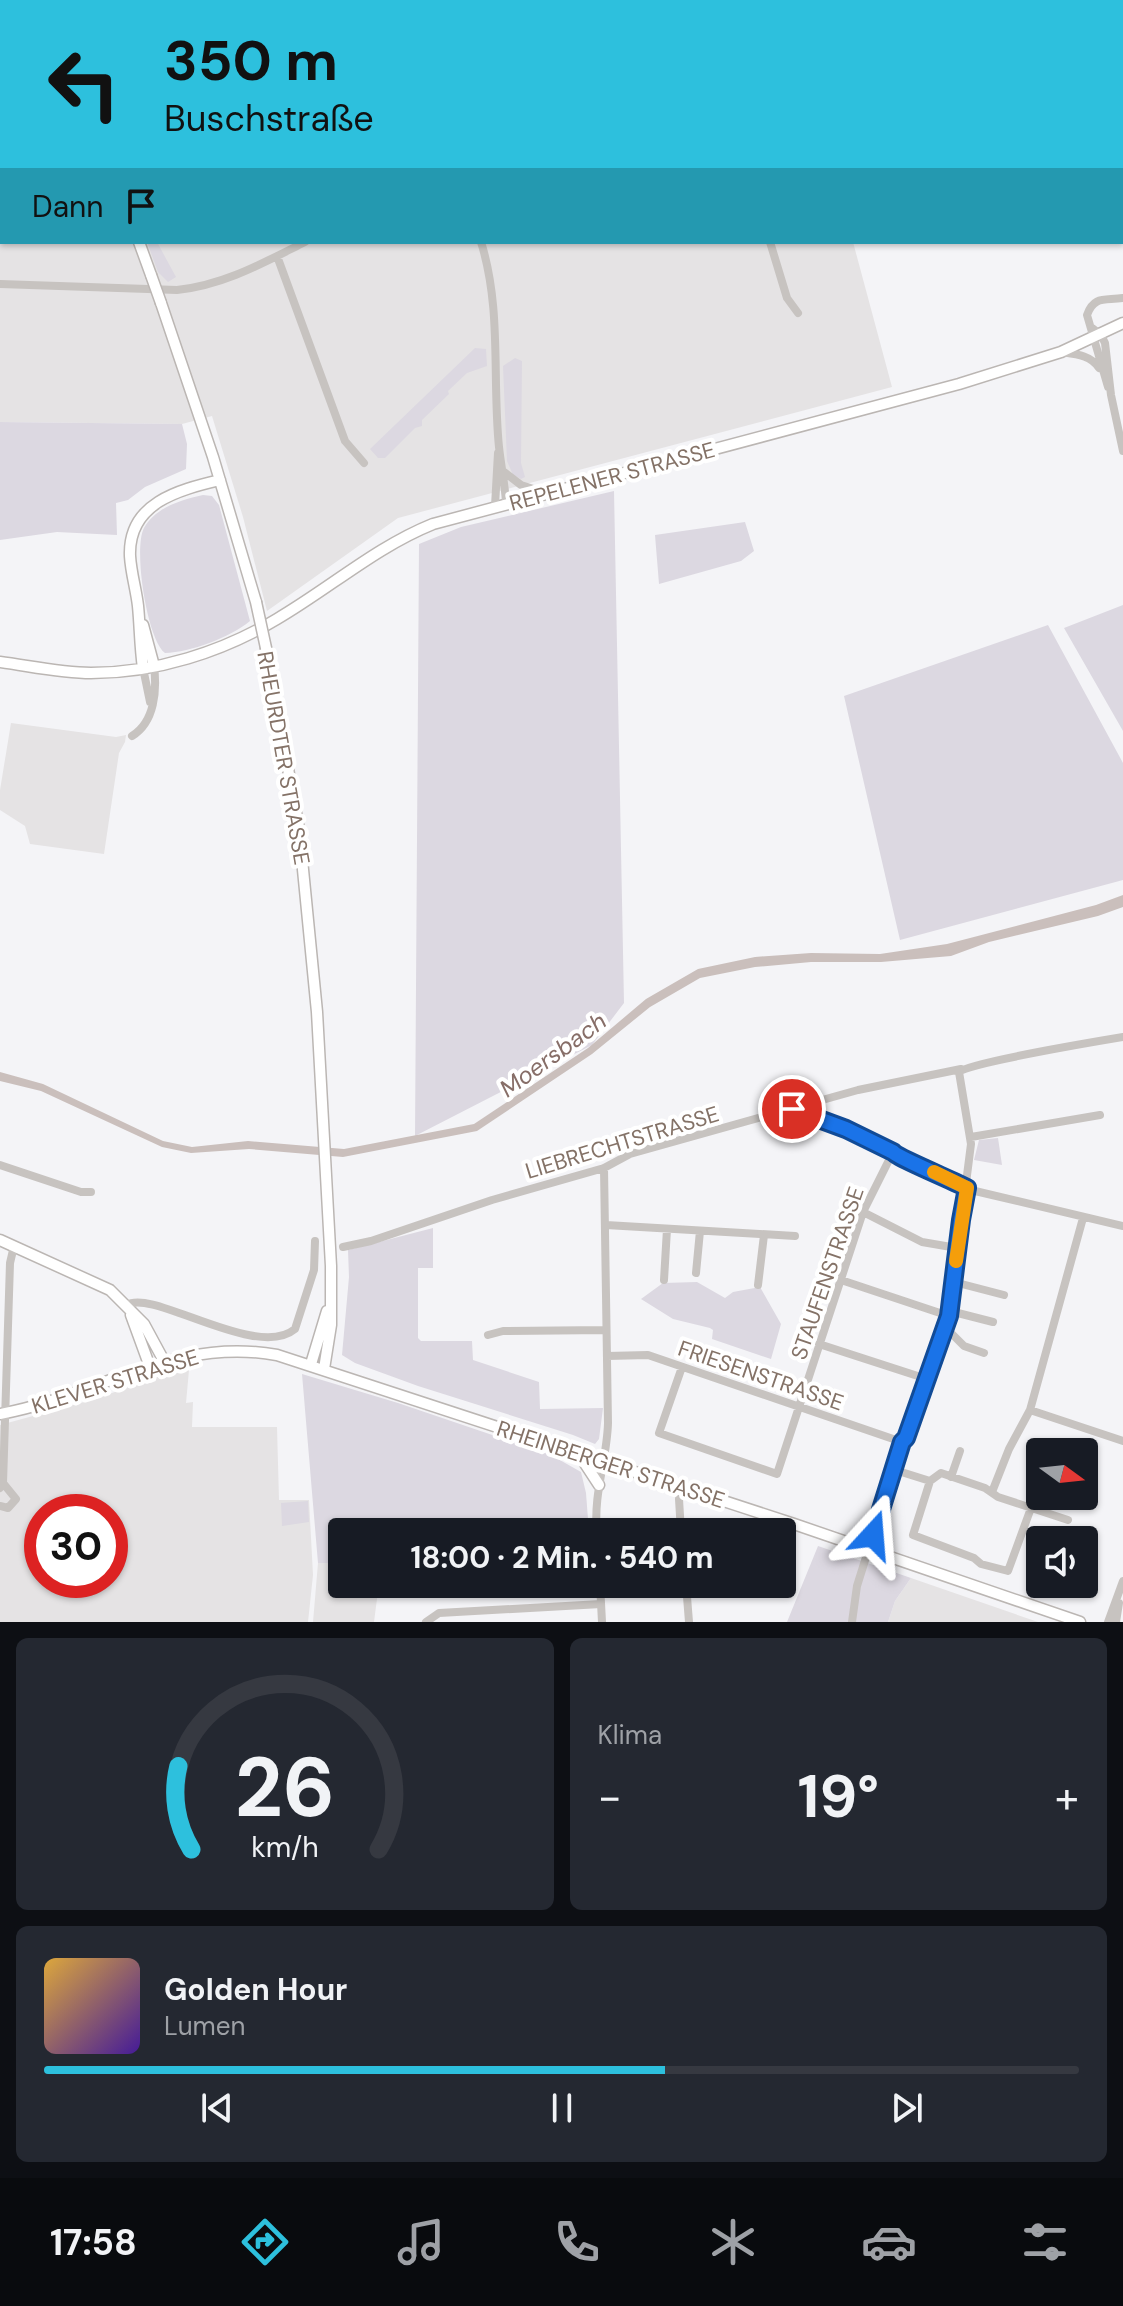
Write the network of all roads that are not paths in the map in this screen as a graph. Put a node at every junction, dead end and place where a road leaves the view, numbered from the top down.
1 (140, 244) edge
2 (301, 244) edge
3 (482, 244) edge
4 (771, 244) edge
5 (277, 256) junction
6 (0, 284) edge
7 (1123, 298) edge
8 (798, 313) dead end
9 (1123, 323) edge
10 (1095, 334) junction
11 (1061, 352) junction
12 (1104, 378) junction
13 (1111, 395) junction
14 (499, 448) junction
15 (1123, 451) edge
16 (364, 463) dead end
17 (504, 472) junction
18 (220, 480) junction
19 (546, 493) junction
20 (500, 505) junction
21 (0, 662) edge
22 (148, 667) junction
23 (132, 736) dead end
24 (1123, 1037) edge
25 (960, 1070) junction
26 (792, 1109) junction
27 (1100, 1115) dead end
28 (971, 1137) junction
29 (893, 1152) junction
30 (0, 1165) edge
31 (604, 1168) junction
32 (967, 1188) junction
33 (91, 1192) dead end
34 (863, 1212) junction
35 (1083, 1218) junction
36 (606, 1225) junction
37 (1123, 1226) edge
38 (667, 1229) junction
39 (700, 1231) junction
40 (764, 1235) junction
41 (795, 1236) dead end
42 (0, 1240) edge
43 (315, 1241) dead end
44 (14, 1246) junction
45 (343, 1247) dead end
46 (957, 1248) junction
47 (696, 1273) dead end
48 (664, 1280) dead end
49 (841, 1280) junction
50 (954, 1282) junction
51 (758, 1285) dead end
52 (331, 1293) junction
53 (1004, 1295) dead end
54 (128, 1307) junction
55 (950, 1314) junction
56 (993, 1322) dead end
57 (945, 1327) junction
58 (606, 1330) junction
59 (488, 1335) dead end
60 (819, 1344) junction
61 (984, 1353) dead end
62 (277, 1355) joint
63 (607, 1356) junction
64 (164, 1361) junction
65 (311, 1364) junction
66 (150, 1367) junction
67 (682, 1367) junction
68 (324, 1369) junction
69 (927, 1379) junction
70 (799, 1407) junction
71 (1030, 1410) junction
72 (3, 1414) edge
73 (1123, 1441) edge
74 (902, 1442) junction
75 (960, 1451) dead end
76 (578, 1453) junction
77 (605, 1461) junction
78 (895, 1470) junction
79 (951, 1477) junction
80 (930, 1481) junction
81 (599, 1485) junction
82 (2, 1486) edge
83 (992, 1492) junction
84 (679, 1499) dead end
85 (0, 1506) edge
86 (1026, 1506) edge
87 (1030, 1510) edge
88 (1037, 1510) edge
89 (595, 1518) edge
90 (680, 1518) edge
91 (1068, 1520) dead end
92 (868, 1549) junction
93 (1123, 1582) edge
94 (601, 1598) edge
95 (687, 1598) edge
96 (601, 1604) junction
97 (426, 1622) edge
98 (602, 1622) edge
99 (689, 1622) edge
100 (852, 1622) edge
101 (1080, 1622) edge
102 (1108, 1622) edge
103 (1116, 1622) edge

1 - 18 main road, RHEURDTER STRASSE, bridge
2 - 5 street
3 - 14 street
4 - 8 street
5 - 6 street
5 - 16 street
7 - 10 street
9 - 10 main road, REPELENER STRASSE
10 - 11 main road, REPELENER STRASSE
10 - 12 street
10 - 13 street
11 - 12 street
11 - 19 main road, REPELENER STRASSE
12 - 13 street
13 - 15 street
14 - 17 street
14 - 20 street
17 - 19 street
17 - 20 street
18 - 22 main road
18 - 52 main road, RHEURDTER STRASSE, bridge
19 - 20 main road, REPELENER STRASSE
20 - 22 main road, REPELENER STRASSE
21 - 22 main road, REPELENER STRASSE
22 - 23 street
24 - 25 street, LIEBRECHTSTRASSE
25 - 26 street, LIEBRECHTSTRASSE
25 - 28 street
26 - 29 street
26 - 31 street, LIEBRECHTSTRASSE
27 - 28 street
28 - 32 street
29 - 32 street
29 - 34 street, STAUFENSTRASSE
30 - 33 street
31 - 36 street
31 - 45 street, LIEBRECHTSTRASSE
32 - 35 street
32 - 46 street
34 - 46 street
34 - 49 street, STAUFENSTRASSE
35 - 37 street
35 - 71 street
36 - 38 street
36 - 58 street
38 - 39 street
38 - 48 street
39 - 40 street
39 - 47 street
40 - 41 street
40 - 51 street
42 - 44 main road
43 - 54 street
44 - 54 main road
44 - 72 street
46 - 50 street
49 - 55 street
49 - 60 street, STAUFENSTRASSE
50 - 53 street
50 - 55 street
52 - 65 main road, RHEURDTER STRASSE
52 - 68 main road, RHEURDTER STRASSE
54 - 64 main road
54 - 66 main road
55 - 56 street
55 - 57 street
57 - 61 street
57 - 69 street
58 - 59 street
58 - 63 street
60 - 69 street
60 - 70 street, STAUFENSTRASSE
62 - 64 main road, KLEVER STRASSE
62 - 65 main road, RHEINBERGER STRASSE
63 - 67 street, FRIESENSTRASSE
63 - 77 street
64 - 66 main road, KLEVER STRASSE
65 - 68 main road, RHEINBERGER STRASSE
66 - 72 main road, KLEVER STRASSE
67 - 70 street, FRIESENSTRASSE
67 - 70 street, STAUFENSTRASSE
68 - 76 main road, RHEINBERGER STRASSE
69 - 74 street
70 - 74 street, FRIESENSTRASSE
71 - 73 street
71 - 83 street
72 - 82 street
74 - 78 street
75 - 79 street
76 - 77 main road, RHEINBERGER STRASSE
76 - 81 main road
77 - 81 street
77 - 92 main road, RHEINBERGER STRASSE
78 - 80 street
78 - 92 street
79 - 80 street
79 - 83 street
80 - 87 street
81 - 89 street
82 - 85 street
83 - 86 street
84 - 90 street
88 - 91 street
92 - 100 street
92 - 101 main road, RHEINBERGER STRASSE
93 - 102 street
93 - 103 street
94 - 96 street
95 - 99 street
96 - 97 street
96 - 98 street

